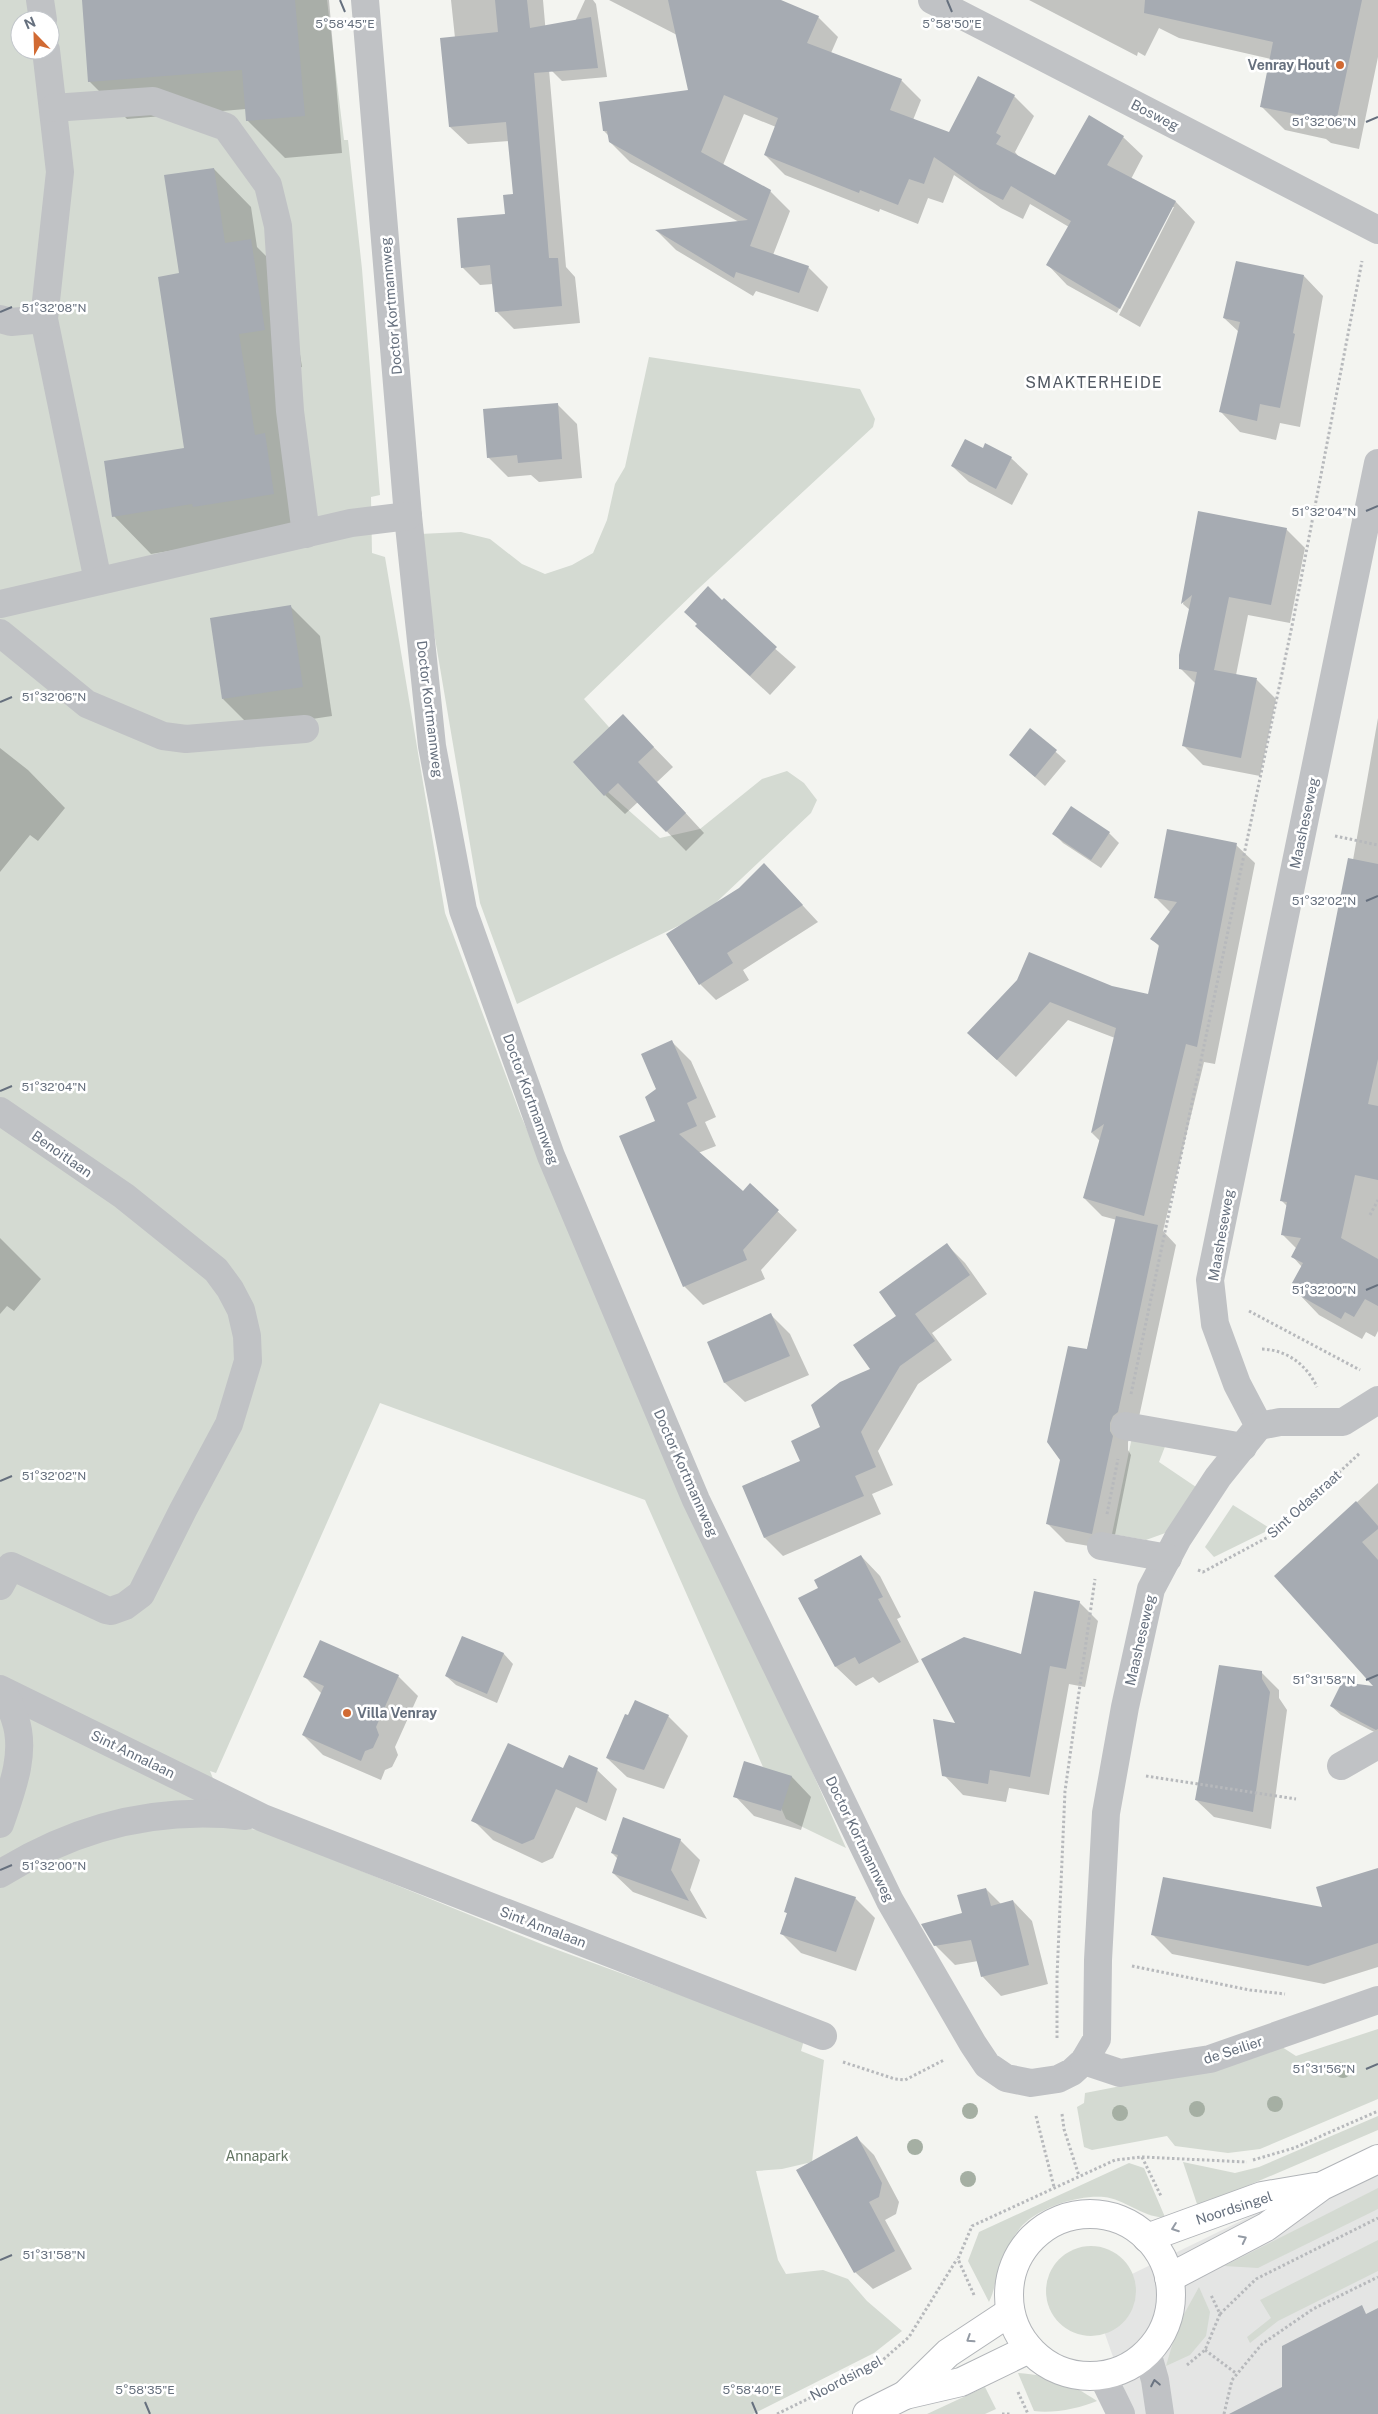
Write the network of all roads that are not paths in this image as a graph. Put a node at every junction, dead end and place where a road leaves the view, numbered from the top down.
1 (365, 0) edge
2 (932, 0) edge
3 (47, 60) edge
4 (53, 108) junction
5 (1373, 228) edge
6 (0, 319) edge
7 (44, 319) junction
8 (1378, 464) edge
9 (408, 516) junction
10 (306, 534) junction
11 (98, 582) junction
12 (0, 604) edge
13 (0, 633) edge
14 (305, 729) dead end
15 (0, 1111) edge
16 (1378, 1400) edge
17 (1125, 1426) road end
18 (1259, 1426) junction
19 (1242, 1447) junction
20 (1101, 1546) road end
21 (1168, 1558) junction
22 (0, 1586) edge
23 (1, 1690) edge
24 (1378, 1745) edge
25 (1341, 1766) dead end
26 (264, 1818) junction
27 (0, 1824) edge
28 (0, 1874) edge
29 (1378, 2000) edge
30 (823, 2036) road end
31 (1084, 2061) junction
32 (1031, 2083) joint
33 (1378, 2159) edge
34 (1322, 2186) junction
35 (1147, 2238) junction
36 (1169, 2278) junction
37 (1010, 2312) junction
38 (1029, 2348) junction
39 (1147, 2352) junction
40 (1102, 2375) junction
41 (906, 2395) junction
42 (868, 2414) edge
43 (1121, 2414) edge
44 (1160, 2414) edge

1 - 9 street, Doctor Kortmannweg
2 - 5 street, Bosweg
3 - 4 street
4 - 7 street
4 - 10 street
6 - 7 street
7 - 11 street
8 - 18 street, Maasheseweg
9 - 10 street
9 - 32 street, Doctor Kortmannweg
10 - 11 street
11 - 12 street
13 - 14 street
15 - 22 street, Benoitlaan
16 - 18 street
17 - 19 street
18 - 19 street, Maasheseweg
19 - 21 street, Maasheseweg
20 - 21 street
21 - 31 street, Maasheseweg
23 - 26 street, Sint Annalaan
23 - 27 street, Sint Annalaan
24 - 25 street
26 - 28 street, Sint Annalaan
26 - 30 street, Sint Annalaan
29 - 31 street, de Seilier
31 - 32 street, Maasheseweg
33 - 34 main road, Noordsingel
34 -> 35 main road, Noordsingel
36 -> 34 main road, Noordsingel
35 - 36 main road
35 - 37 main road
36 - 39 main road
37 - 38 main road
37 -> 41 main road
38 - 40 main road
38 - 41 main road
39 - 40 main road
44 -> 39 street
40 - 43 street
41 - 42 main road

